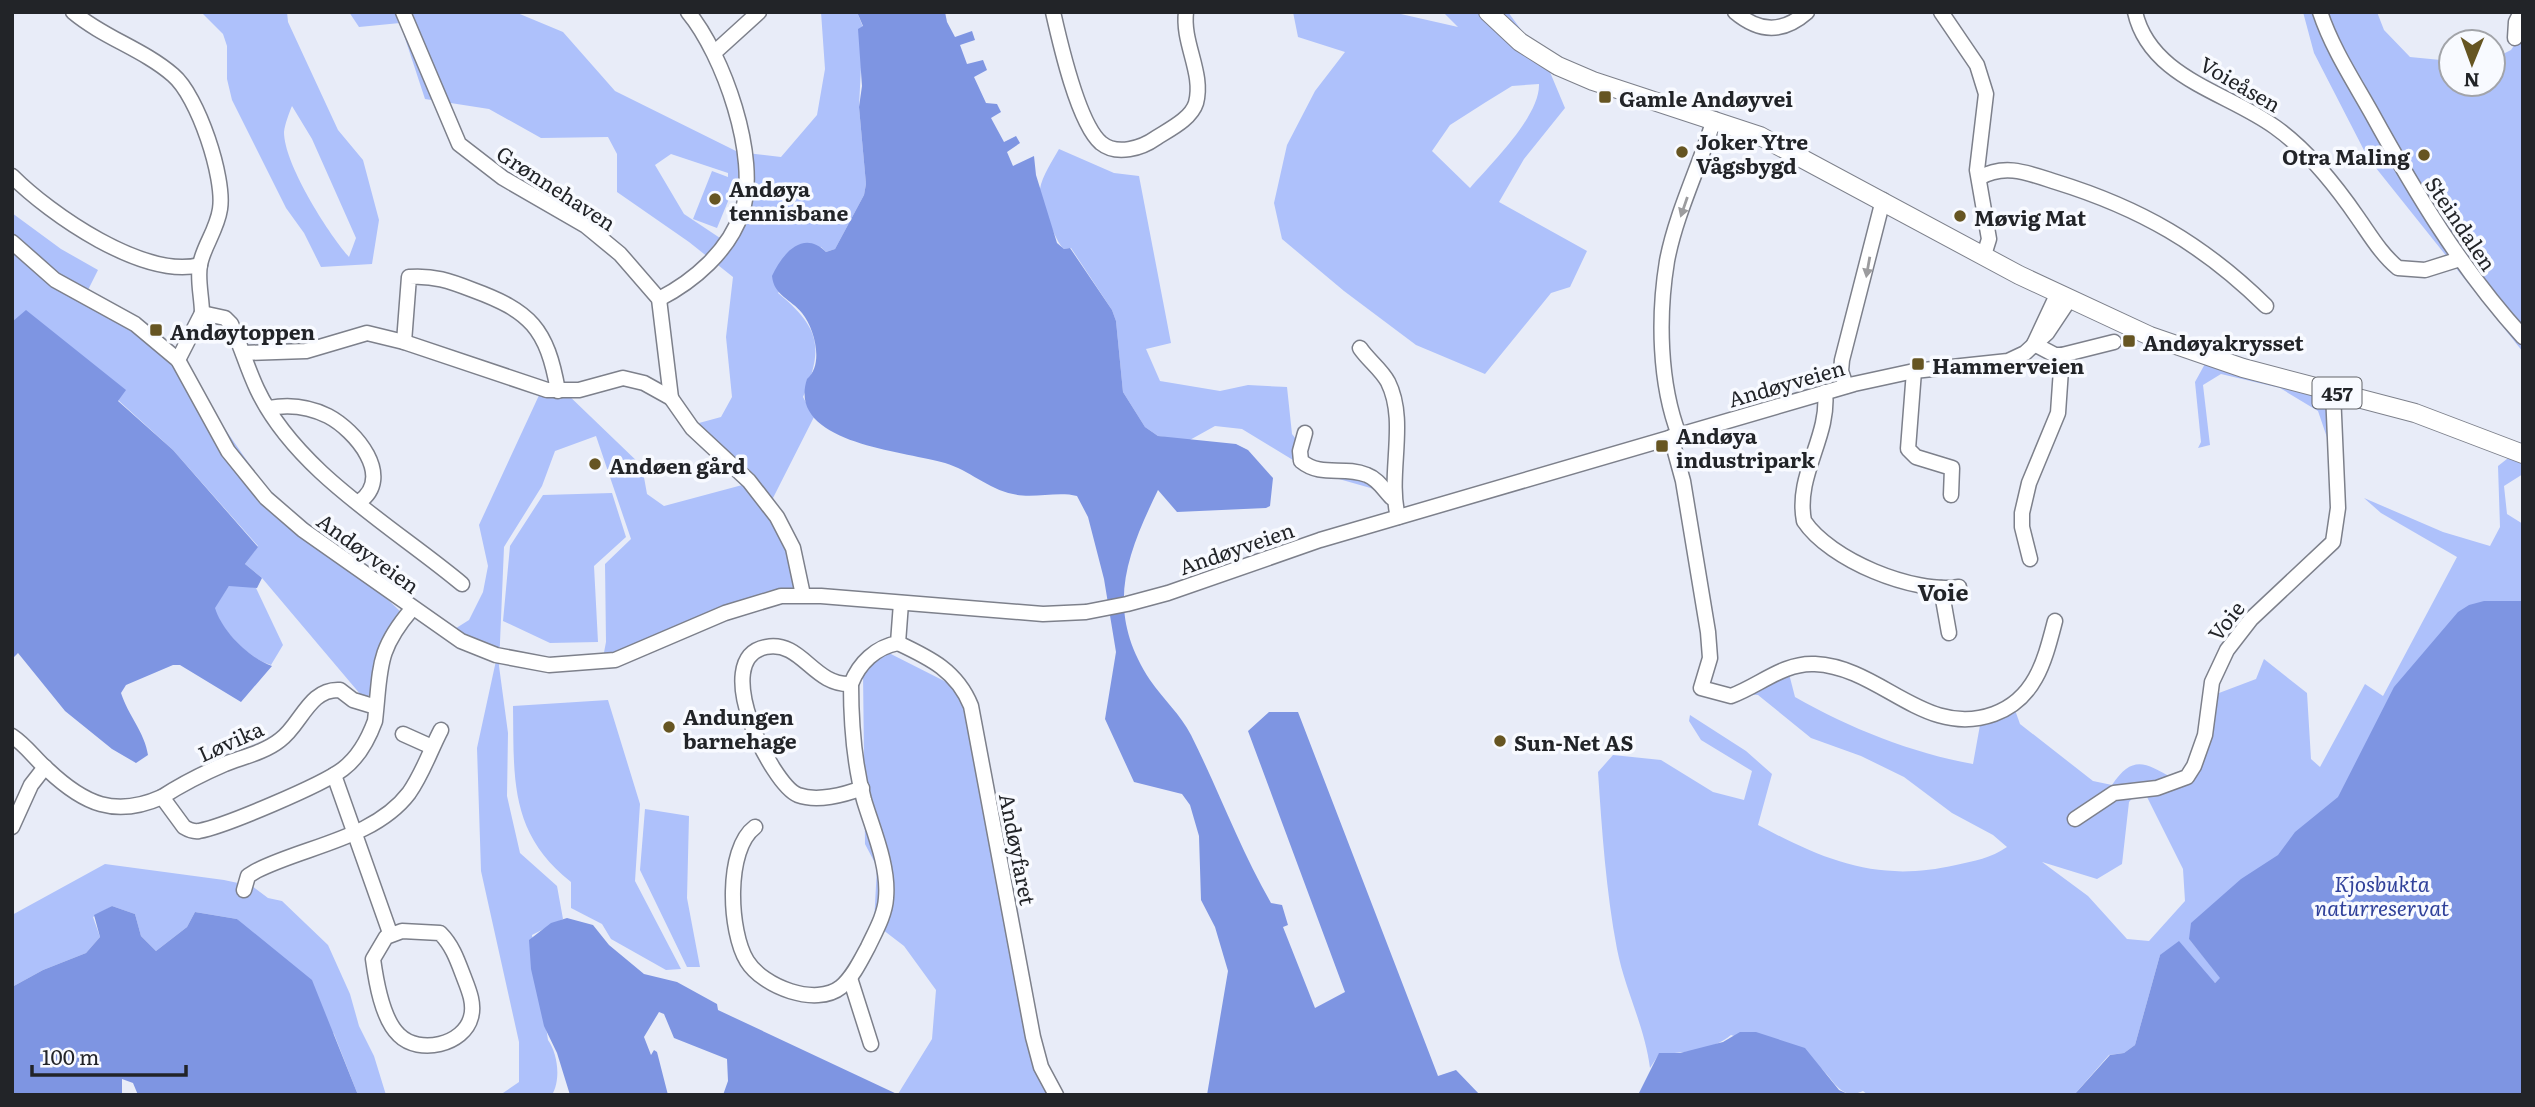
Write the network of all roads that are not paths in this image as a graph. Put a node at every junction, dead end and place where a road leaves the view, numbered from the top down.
1 (73, 12) edge
2 (403, 12) edge
3 (688, 12) edge
4 (759, 12) edge
5 (1054, 12) edge
6 (1186, 12) edge
7 (1488, 12) edge
8 (1735, 12) edge
9 (1807, 12) edge
10 (1941, 12) edge
11 (2135, 12) edge
12 (2320, 12) edge
13 (2521, 12) edge
14 (2515, 38) dead end
15 (715, 52) junction
16 (1714, 119) junction
17 (12, 176) edge
18 (1979, 178) junction
19 (1883, 200) junction
20 (12, 242) edge
21 (1984, 256) junction
22 (2460, 259) junction
23 (200, 265) junction
24 (2062, 298) junction
25 (659, 299) junction
26 (2266, 306) dead end
27 (202, 313) junction
28 (2523, 337) edge
29 (404, 342) junction
30 (2115, 342) dead end
31 (2034, 344) junction
32 (1360, 348) dead end
33 (243, 352) junction
34 (2062, 355) junction
35 (178, 360) junction
36 (1914, 371) junction
37 (1846, 386) junction
38 (558, 391) junction
39 (2333, 392) junction
40 (1825, 393) junction
41 (671, 398) junction
42 (269, 408) junction
43 (1305, 433) dead end
44 (1675, 436) junction
45 (2523, 454) edge
46 (1951, 495) dead end
47 (1392, 498) junction
48 (359, 502) junction
49 (1398, 517) junction
50 (2030, 559) dead end
51 (462, 584) dead end
52 (1959, 587) dead end
53 (1941, 588) junction
54 (803, 595) junction
55 (901, 603) junction
56 (412, 609) junction
57 (2055, 621) dead end
58 (1949, 633) dead end
59 (898, 643) junction
60 (851, 684) junction
61 (376, 707) junction
62 (441, 730) dead end
63 (403, 734) dead end
64 (12, 736) edge
65 (432, 747) junction
66 (45, 767) junction
67 (334, 775) junction
68 (862, 789) junction
69 (162, 797) junction
70 (2075, 819) dead end
71 (12, 827) edge
72 (755, 827) dead end
73 (354, 833) junction
74 (244, 890) dead end
75 (390, 933) junction
76 (850, 978) junction
77 (871, 1044) dead end
78 (1056, 1095) edge

1 - 23 street
2 - 25 street, Grønnehaven
3 - 15 street
4 - 15 street
5 - 6 street
7 - 16 main road, 457
8 - 9 street
10 - 18 street
11 - 22 street, Voieåsen
12 - 22 street, Steindalen
13 - 14 street
15 - 25 street
16 - 19 main road, 457
16 -> 44 street
17 - 23 street
18 - 21 street
18 - 26 street
19 - 21 main road, 457
19 -> 37 street
20 - 35 street, Andøyveien
21 - 24 main road, 457
22 - 28 street, Steindalen
23 - 27 street
24 - 31 street
24 - 39 main road, 457
25 - 41 street
27 - 33 street
27 - 35 street
29 - 33 street
29 - 38 street
29 - 38 street
30 - 34 street
31 - 34 street
31 - 36 street, Andøyveien
32 - 47 street
33 - 42 street
34 - 50 street
35 - 56 street, Andøyveien
36 - 37 street, Andøyveien
36 - 46 street
37 - 40 street, Andøyveien
38 - 41 street
39 - 45 main road, 457
39 - 70 street, Voie
40 - 44 street, Andøyveien
40 - 53 street
41 - 54 street
42 - 48 street
42 - 48 street
43 - 47 street
44 - 49 street, Andøyveien
44 - 57 street
47 - 49 street
48 - 51 street
49 - 55 street, Andøyveien
52 - 53 street
53 - 58 street
54 - 55 street, Andøyveien
54 - 56 street, Andøyveien
55 - 59 street
56 - 61 street
59 - 60 street
59 - 78 street, Andøyfaret
60 - 68 street
60 - 68 street
61 - 67 street
61 - 69 street, Løvika
62 - 65 street
63 - 65 street
64 - 66 street, Løvika
65 - 73 street
66 - 69 street, Løvika
66 - 71 street
67 - 69 street
67 - 73 street
68 - 76 street
72 - 76 street
73 - 74 street
73 - 75 street
75 - 75 street
76 - 77 street

